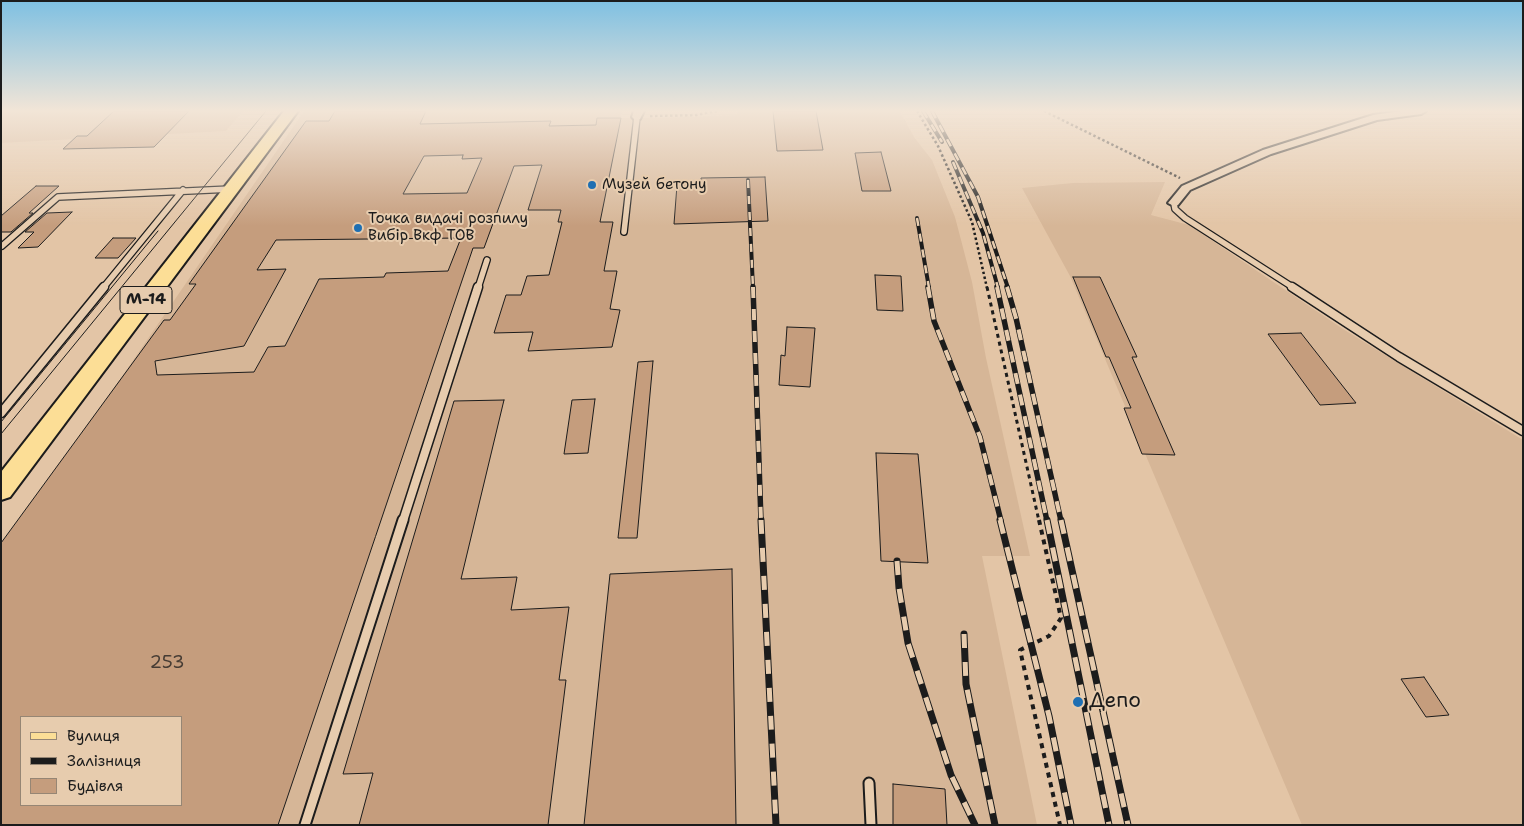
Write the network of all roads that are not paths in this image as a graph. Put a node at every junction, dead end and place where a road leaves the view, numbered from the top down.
1 (261, 150) edge
2 (634, 150) edge
3 (1274, 150) edge
4 (231, 189) junction
5 (183, 190) junction
6 (1174, 204) joint
7 (624, 232) dead end
8 (2, 246) edge
9 (487, 260) dead end
10 (1, 413) edge
11 (1523, 431) edge
12 (1, 490) edge
13 (869, 783) dead end
14 (306, 825) edge
15 (871, 825) edge

1 - 4 main road, М-14
2 - 7 lane
3 - 6 street
4 - 5 lane
4 - 12 main road, М-14
5 - 8 lane
5 - 10 lane
6 - 11 lane
9 - 14 lane
13 - 15 lane

